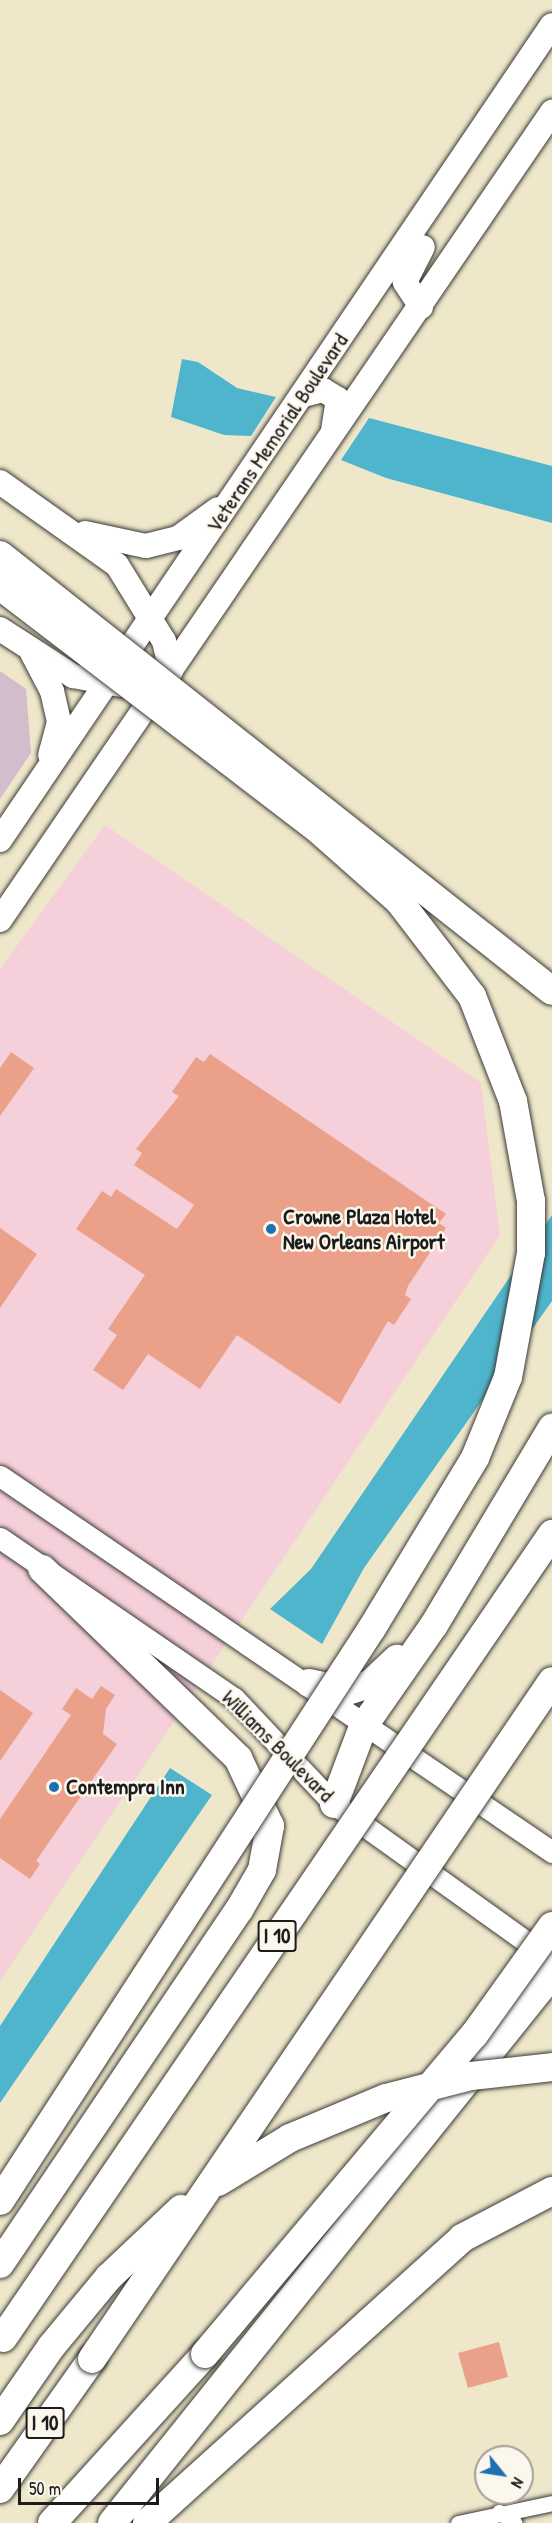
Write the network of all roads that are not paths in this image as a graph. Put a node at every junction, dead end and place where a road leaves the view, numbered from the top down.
1 (552, 25) edge
2 (552, 112) edge
3 (475, 144) junction
4 (421, 307) junction
5 (303, 395) junction
6 (330, 441) junction
7 (0, 482) edge
8 (232, 498) junction
9 (72, 530) junction
10 (0, 555) edge
11 (0, 586) edge
12 (151, 617) junction
13 (0, 629) edge
14 (32, 653) junction
15 (165, 680) junction
16 (106, 684) junction
17 (43, 777) junction
18 (1, 838) edge
19 (0, 920) edge
20 (552, 991) edge
21 (552, 1428) edge
22 (0, 1476) edge
23 (552, 1534) edge
24 (0, 1538) edge
25 (42, 1569) junction
26 (434, 1625) junction
27 (552, 1681) edge
28 (309, 1683) junction
29 (363, 1726) junction
30 (334, 1804) junction
31 (552, 1852) edge
32 (552, 1926) edge
33 (550, 1962) edge
34 (552, 2067) edge
35 (552, 2191) edge
36 (0, 2200) edge
37 (0, 2264) edge
38 (2, 2340) edge
39 (0, 2421) edge
40 (0, 2489) edge
41 (552, 2503) edge
42 (499, 2512) junction
43 (51, 2523) edge
44 (112, 2523) edge
45 (147, 2523) edge
46 (458, 2523) edge
47 (515, 2523) edge

1 - 3 main road, Veterans Memorial Boulevard
2 - 4 main road
3 - 4 main road
3 - 5 main road, Veterans Memorial Boulevard
4 - 6 main road
5 - 6 main road
5 - 8 main road, Veterans Memorial Boulevard
6 - 15 main road
7 - 9 main road
8 - 9 main road
8 - 12 main road, Veterans Memorial Boulevard
9 - 12 main road
10 - 20 highway, bridge
11 - 36 highway, bridge
12 - 15 main road
12 - 16 main road, Veterans Memorial Boulevard
13 - 14 main road
14 - 16 main road
14 - 17 main road
15 - 16 main road
15 - 19 main road
16 - 17 main road, Veterans Memorial Boulevard
17 - 18 main road, Veterans Memorial Boulevard
21 - 26 highway
22 - 28 main road
23 - 38 highway, I 10, bridge
24 - 25 main road, Williams Boulevard
25 - 30 main road, Williams Boulevard
25 - 37 highway
26 - 28 highway
26 - 29 highway
27 - 40 highway, I 10, bridge
28 - 29 main road
29 - 30 highway
29 - 31 main road
30 - 33 main road, Williams Boulevard
32 - 43 highway, bridge
33 - 44 highway
34 - 39 highway, bridge
35 - 45 highway
41 - 42 street
42 - 46 street
42 - 47 street

